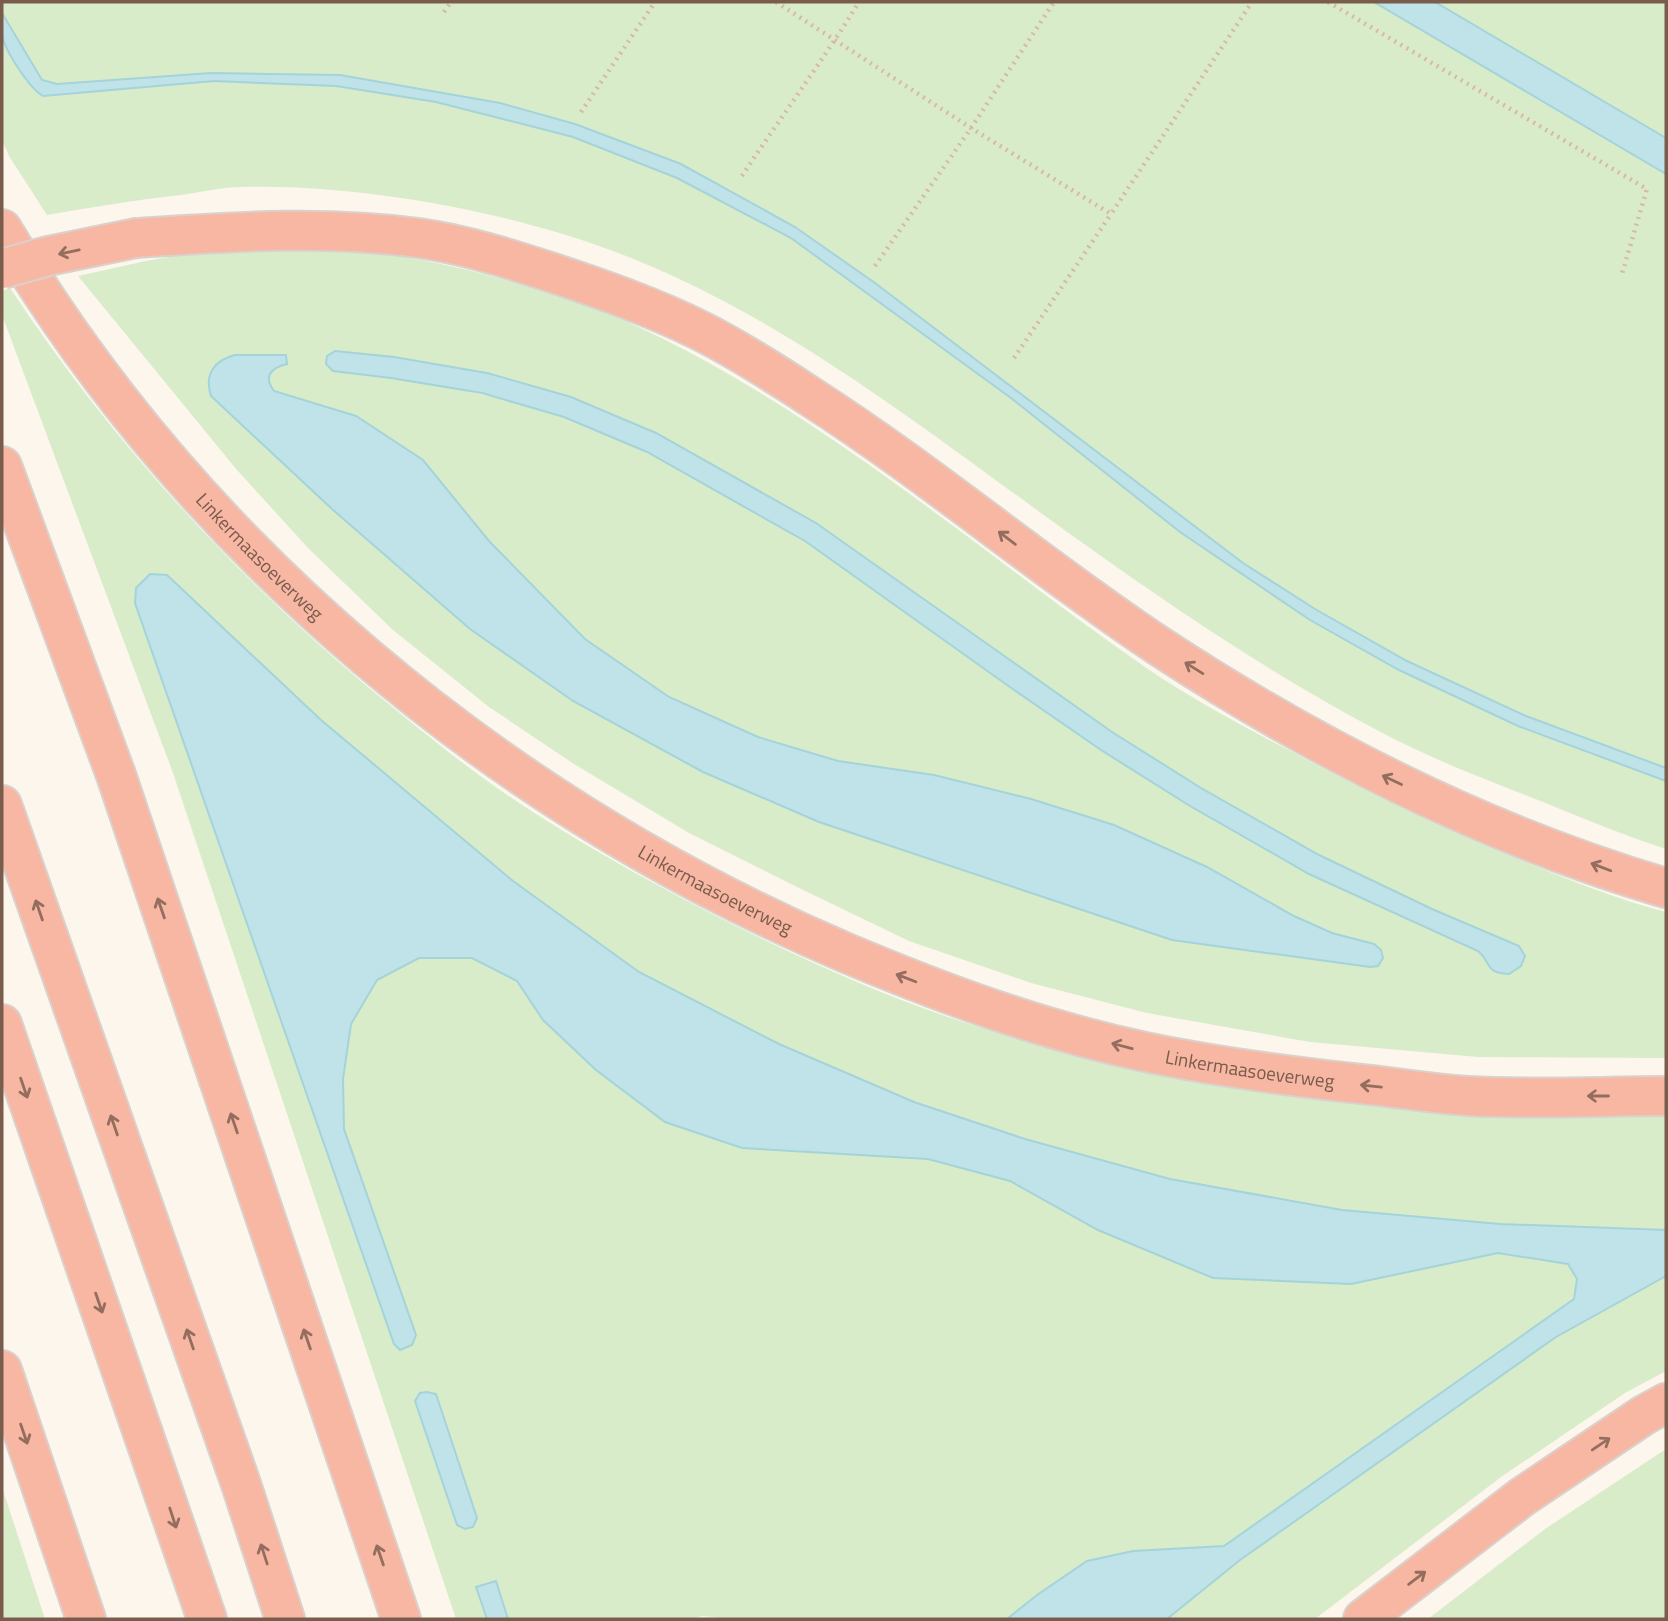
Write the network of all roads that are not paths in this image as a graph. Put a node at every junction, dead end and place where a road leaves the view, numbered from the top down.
1 (2, 229) edge
2 (2, 269) edge
3 (2, 466) edge
4 (2, 805) edge
5 (1666, 888) edge
6 (2, 1024) edge
7 (1666, 1096) edge
8 (2, 1370) edge
9 (1666, 1403) edge
10 (86, 1619) edge
11 (207, 1619) edge
12 (285, 1619) edge
13 (401, 1619) edge
14 (1363, 1619) edge

7 -> 1 highway, Linkermaasoeverweg
5 -> 2 highway, bridge
13 -> 3 highway
12 -> 4 highway
6 -> 11 highway
8 -> 10 highway
14 -> 9 highway

